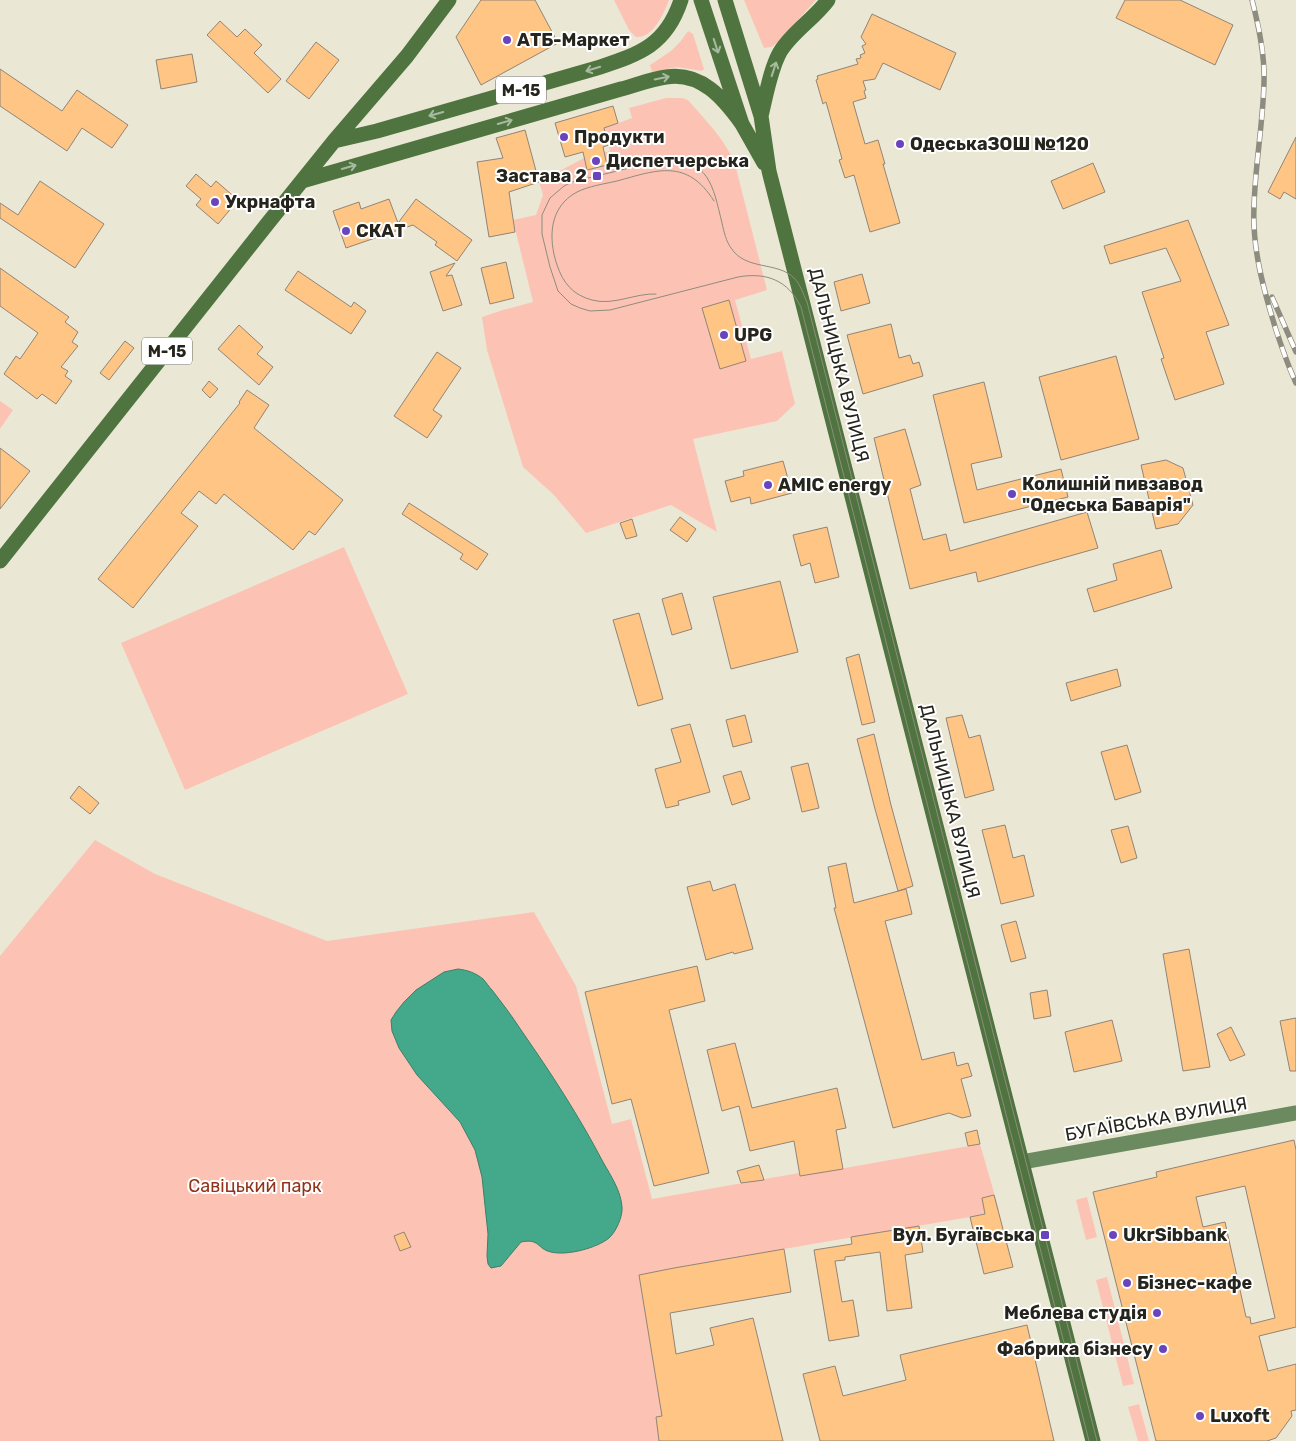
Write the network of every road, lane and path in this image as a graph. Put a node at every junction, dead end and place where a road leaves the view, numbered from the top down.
1 (449, 0) edge
2 (681, 0) edge
3 (701, 0) edge
4 (724, 0) edge
5 (828, 0) edge
6 (761, 116) junction
7 (742, 124) junction
8 (334, 142) junction
9 (769, 170) junction
10 (302, 181) junction
11 (0, 561) edge
12 (1296, 1113) edge
13 (1022, 1162) junction
14 (1093, 1441) edge

1 - 8 main road, М-15
2 -> 8 main road, М-15
3 -> 7 main road, ДАЛЬНИЦЬКА ВУЛИЦЯ
4 - 6 main road, ДАЛЬНИЦЬКА ВУЛИЦЯ
6 -> 5 main road
6 - 9 main road, ДАЛЬНИЦЬКА ВУЛИЦЯ
7 - 9 main road, ДАЛЬНИЦЬКА ВУЛИЦЯ
10 -> 7 main road
8 - 10 main road, М-15
9 - 13 main road, ДАЛЬНИЦЬКА ВУЛИЦЯ
10 - 11 main road, М-15
12 - 13 main road, БУГАЇВСЬКА ВУЛИЦЯ
13 - 14 main road, ДАЛЬНИЦЬКА ВУЛИЦЯ

